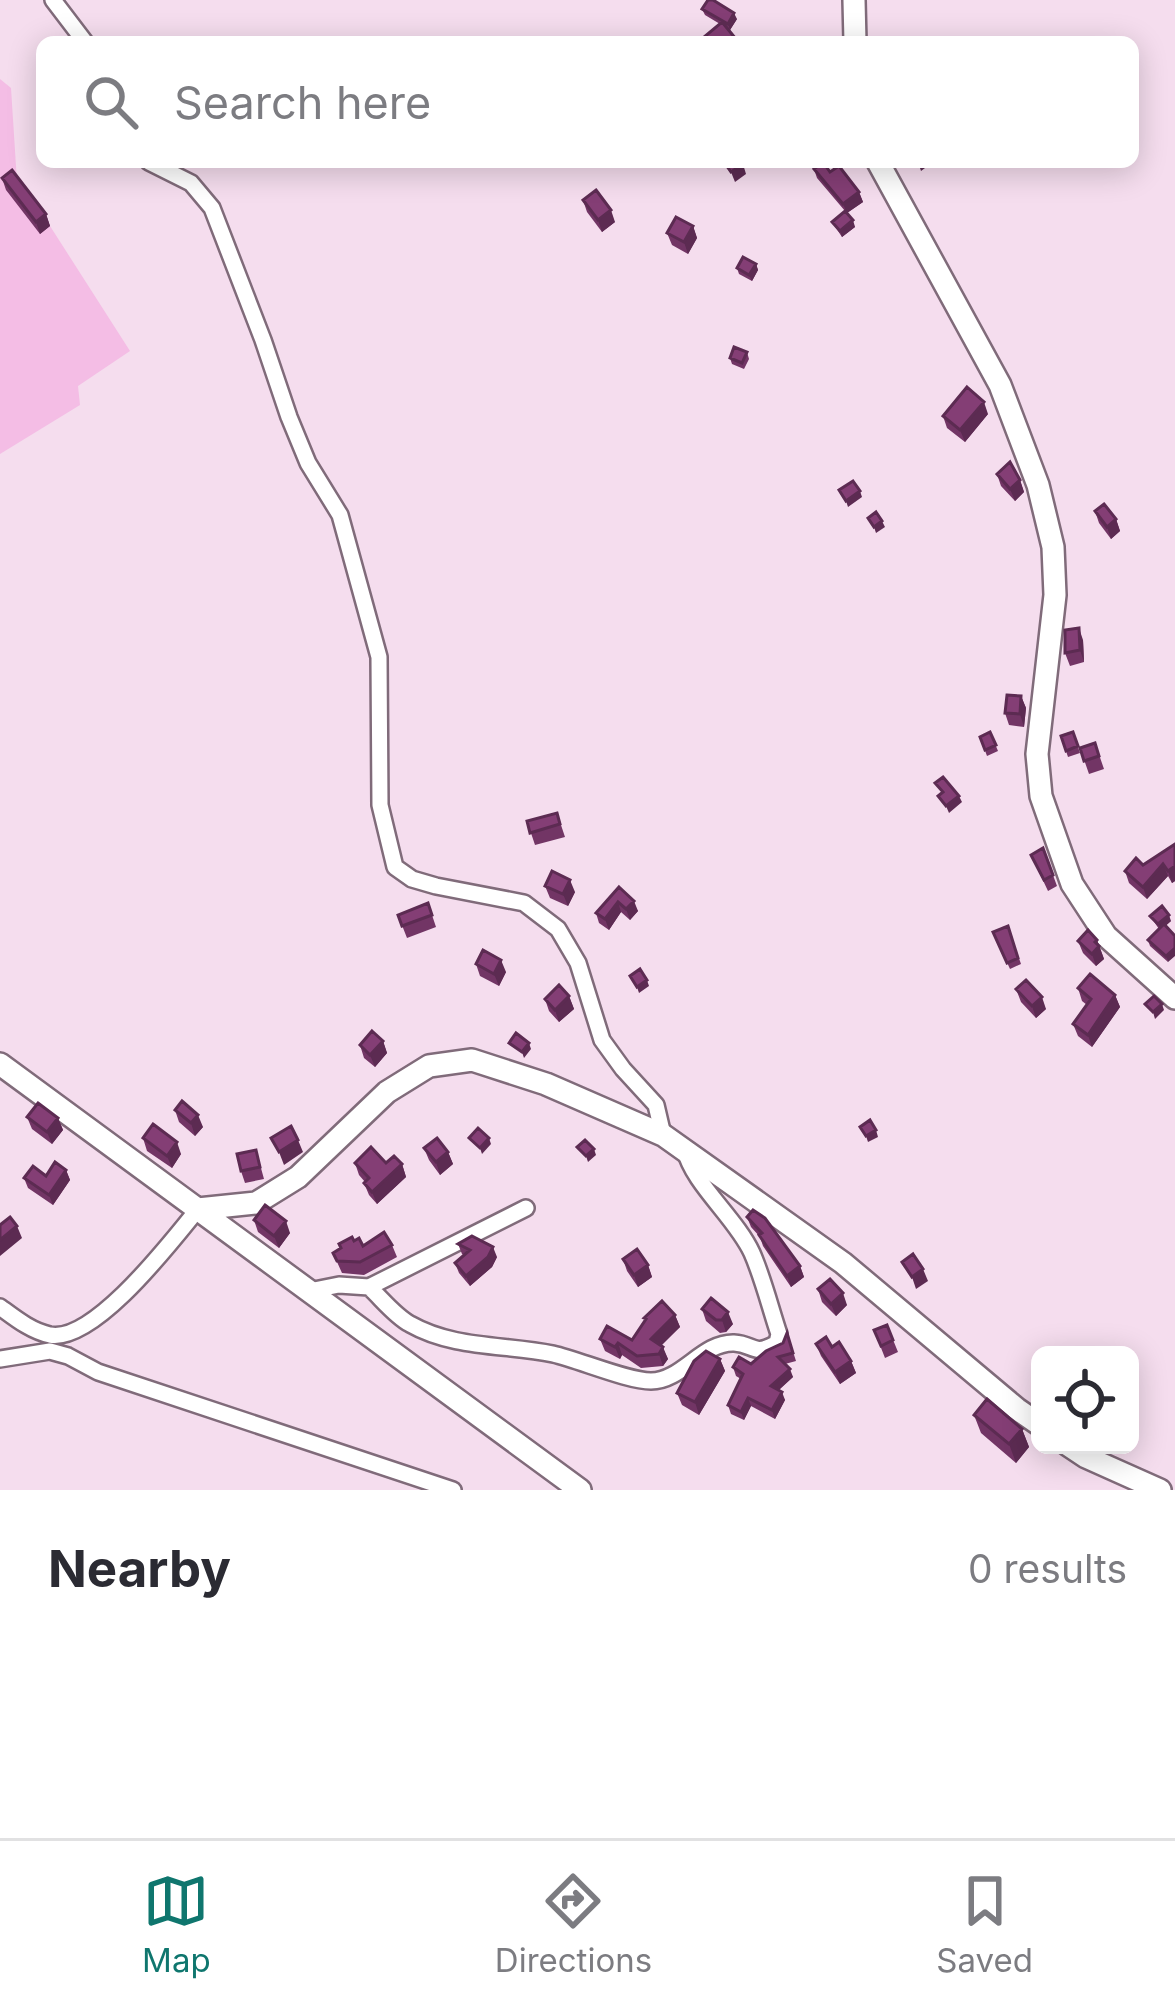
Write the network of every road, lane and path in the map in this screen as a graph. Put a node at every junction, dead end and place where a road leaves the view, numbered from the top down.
1 (53, 0) edge
2 (854, 0) edge
3 (80, 36) edge
4 (855, 36) edge
5 (161, 168) edge
6 (881, 168) edge
7 (1175, 998) edge
8 (0, 1064) edge
9 (663, 1136) junction
10 (686, 1150) junction
11 (526, 1208) dead end
12 (198, 1209) junction
13 (369, 1287) junction
14 (309, 1291) junction
15 (0, 1307) edge
16 (51, 1344) junction
17 (0, 1359) edge
18 (1031, 1419) edge
19 (1082, 1454) edge
20 (414, 1483) edge
21 (453, 1490) edge
22 (580, 1490) edge
23 (1160, 1490) edge

1 - 3 street
2 - 4 street
5 - 9 street
6 - 7 street
8 - 12 street
9 - 10 street
9 - 12 street
10 - 13 street
10 - 18 street
11 - 13 street
12 - 14 street
12 - 16 street
13 - 14 street
14 - 22 street
15 - 16 street
16 - 17 street
16 - 20 street
19 - 23 street
20 - 21 street

